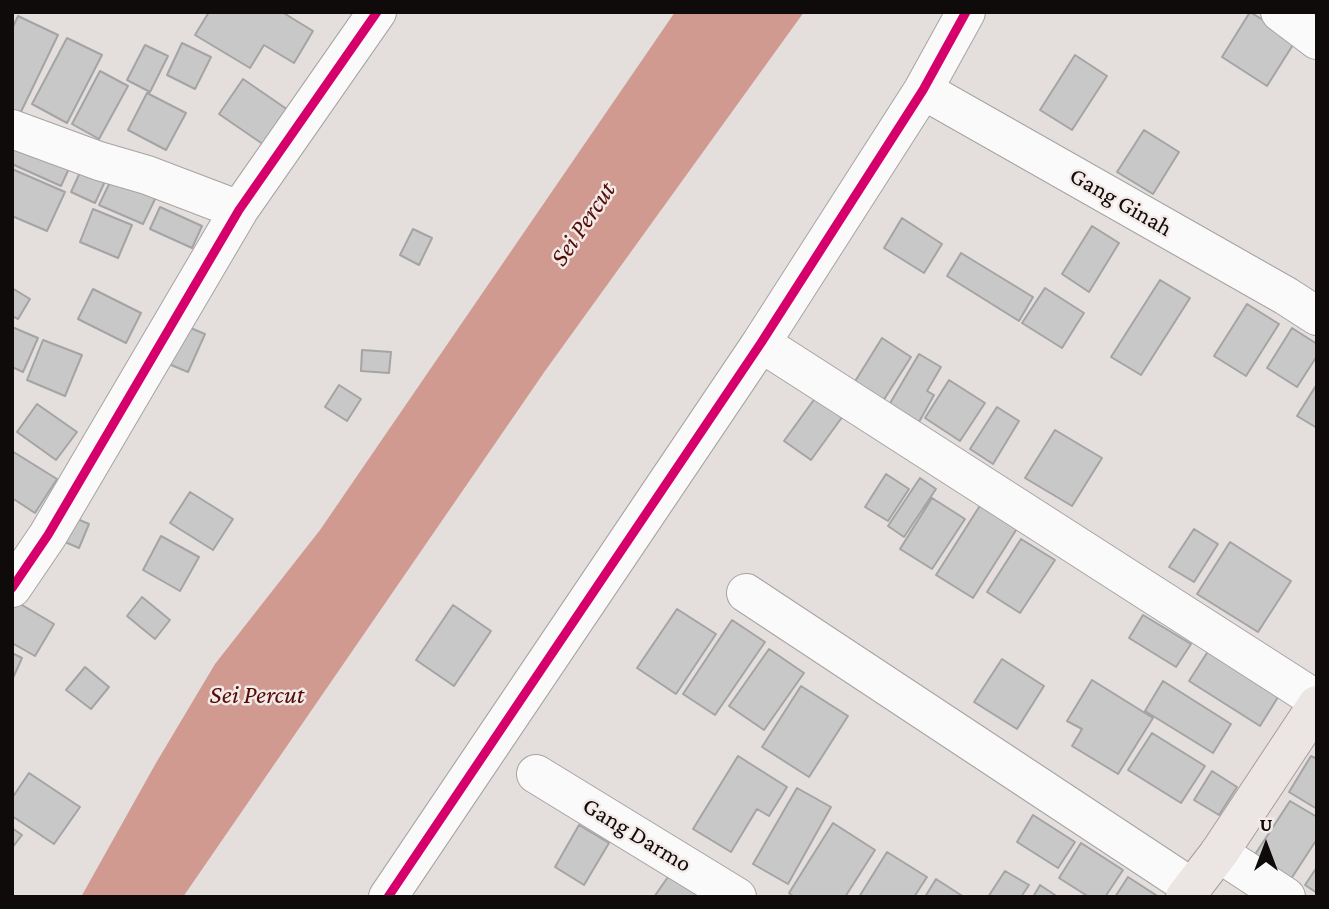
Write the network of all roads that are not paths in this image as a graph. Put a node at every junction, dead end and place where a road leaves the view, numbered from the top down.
1 (377, 12) edge
2 (966, 12) edge
3 (1280, 12) edge
4 (1317, 40) edge
5 (923, 90) junction
6 (12, 129) edge
7 (239, 210) junction
8 (1317, 316) edge
9 (761, 343) junction
10 (12, 588) edge
11 (746, 593) dead end
12 (1317, 702) edge
13 (536, 774) dead end
14 (1219, 853) junction
15 (1188, 892) edge
16 (388, 897) edge
17 (737, 897) edge
18 (1286, 897) edge

1 - 7 street
2 - 5 street
3 - 4 street
5 - 8 street, Gang Ginah
5 - 9 street
6 - 7 street
7 - 10 street
9 - 12 street
9 - 16 street
11 - 15 street
12 - 14 main road
13 - 17 street, Gang Darmo
14 - 15 main road
14 - 18 street

